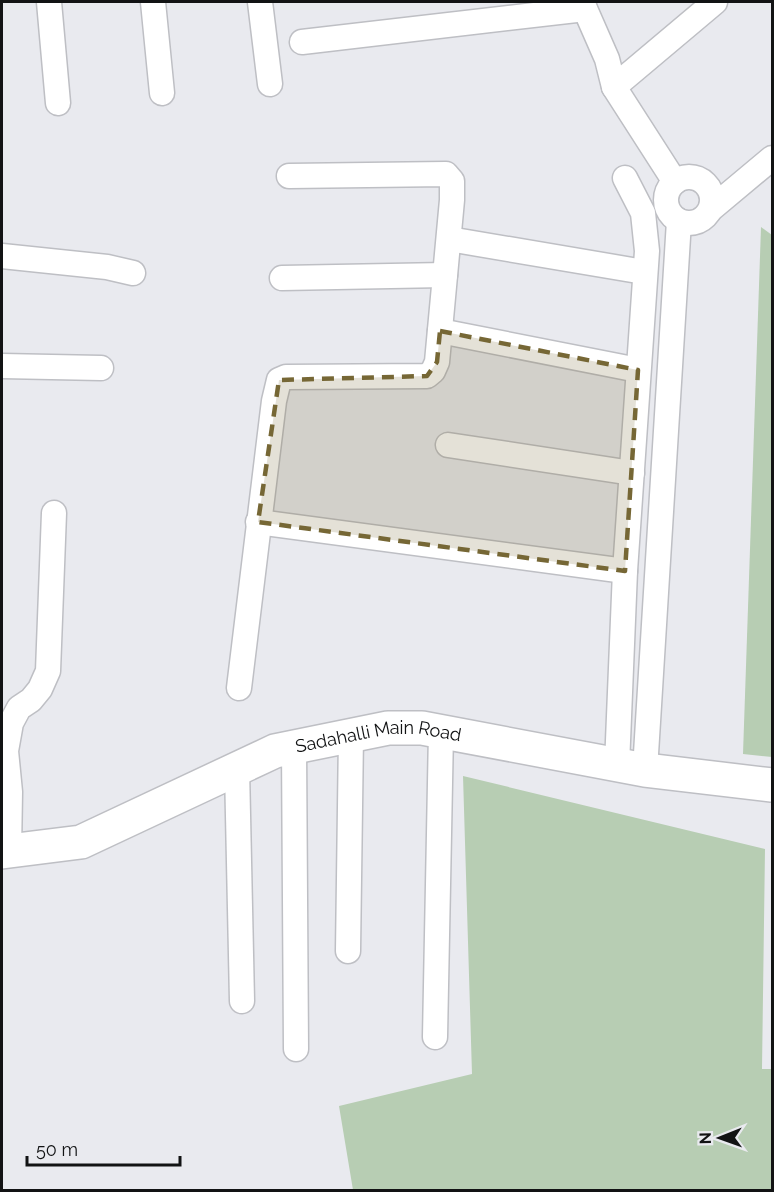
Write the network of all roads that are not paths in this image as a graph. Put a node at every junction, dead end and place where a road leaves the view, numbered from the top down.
1 (49, 2) edge
2 (153, 2) edge
3 (260, 2) edge
4 (715, 2) edge
5 (583, 5) edge
6 (302, 42) dead end
7 (270, 84) dead end
8 (614, 87) junction
9 (162, 93) dead end
10 (58, 103) dead end
11 (772, 158) edge
12 (289, 176) dead end
13 (625, 178) dead end
14 (675, 182) junction
15 (711, 209) junction
16 (679, 221) junction
17 (449, 239) junction
18 (2, 256) edge
19 (644, 272) junction
20 (133, 273) dead end
21 (445, 275) junction
22 (282, 278) dead end
23 (440, 331) junction
24 (2, 366) edge
25 (100, 368) dead end
26 (638, 370) junction
27 (448, 445) dead end
28 (632, 473) junction
29 (54, 513) dead end
30 (258, 522) junction
31 (626, 571) junction
32 (239, 688) dead end
33 (441, 732) junction
34 (351, 735) junction
35 (294, 747) junction
36 (631, 767) junction
37 (237, 769) junction
38 (772, 785) edge
39 (5, 852) edge
40 (348, 951) dead end
41 (242, 1001) dead end
42 (435, 1037) dead end
43 (296, 1049) dead end

1 - 10 street
2 - 9 street
3 - 7 street
4 - 8 street
5 - 6 street
5 - 8 street
8 - 14 street
11 - 15 street
12 - 17 street
13 - 19 street
14 - 15 street
14 - 16 street
15 - 16 street
16 - 36 street
17 - 19 street
17 - 21 street
18 - 20 street
19 - 26 street
21 - 22 street
21 - 23 street
23 - 26 street
23 - 30 street
24 - 25 street
26 - 28 street
27 - 28 street
28 - 31 street
29 - 39 street
30 - 31 street
30 - 32 street
31 - 36 street
33 - 34 street, Sadahalli Main Road
33 - 36 street, Sadahalli Main Road
33 - 42 street
34 - 35 street, Sadahalli Main Road
34 - 40 street
35 - 37 street, Sadahalli Main Road
35 - 43 street
36 - 38 street, Sadahalli Main Road
37 - 39 street, Sadahalli Main Road
37 - 41 street

